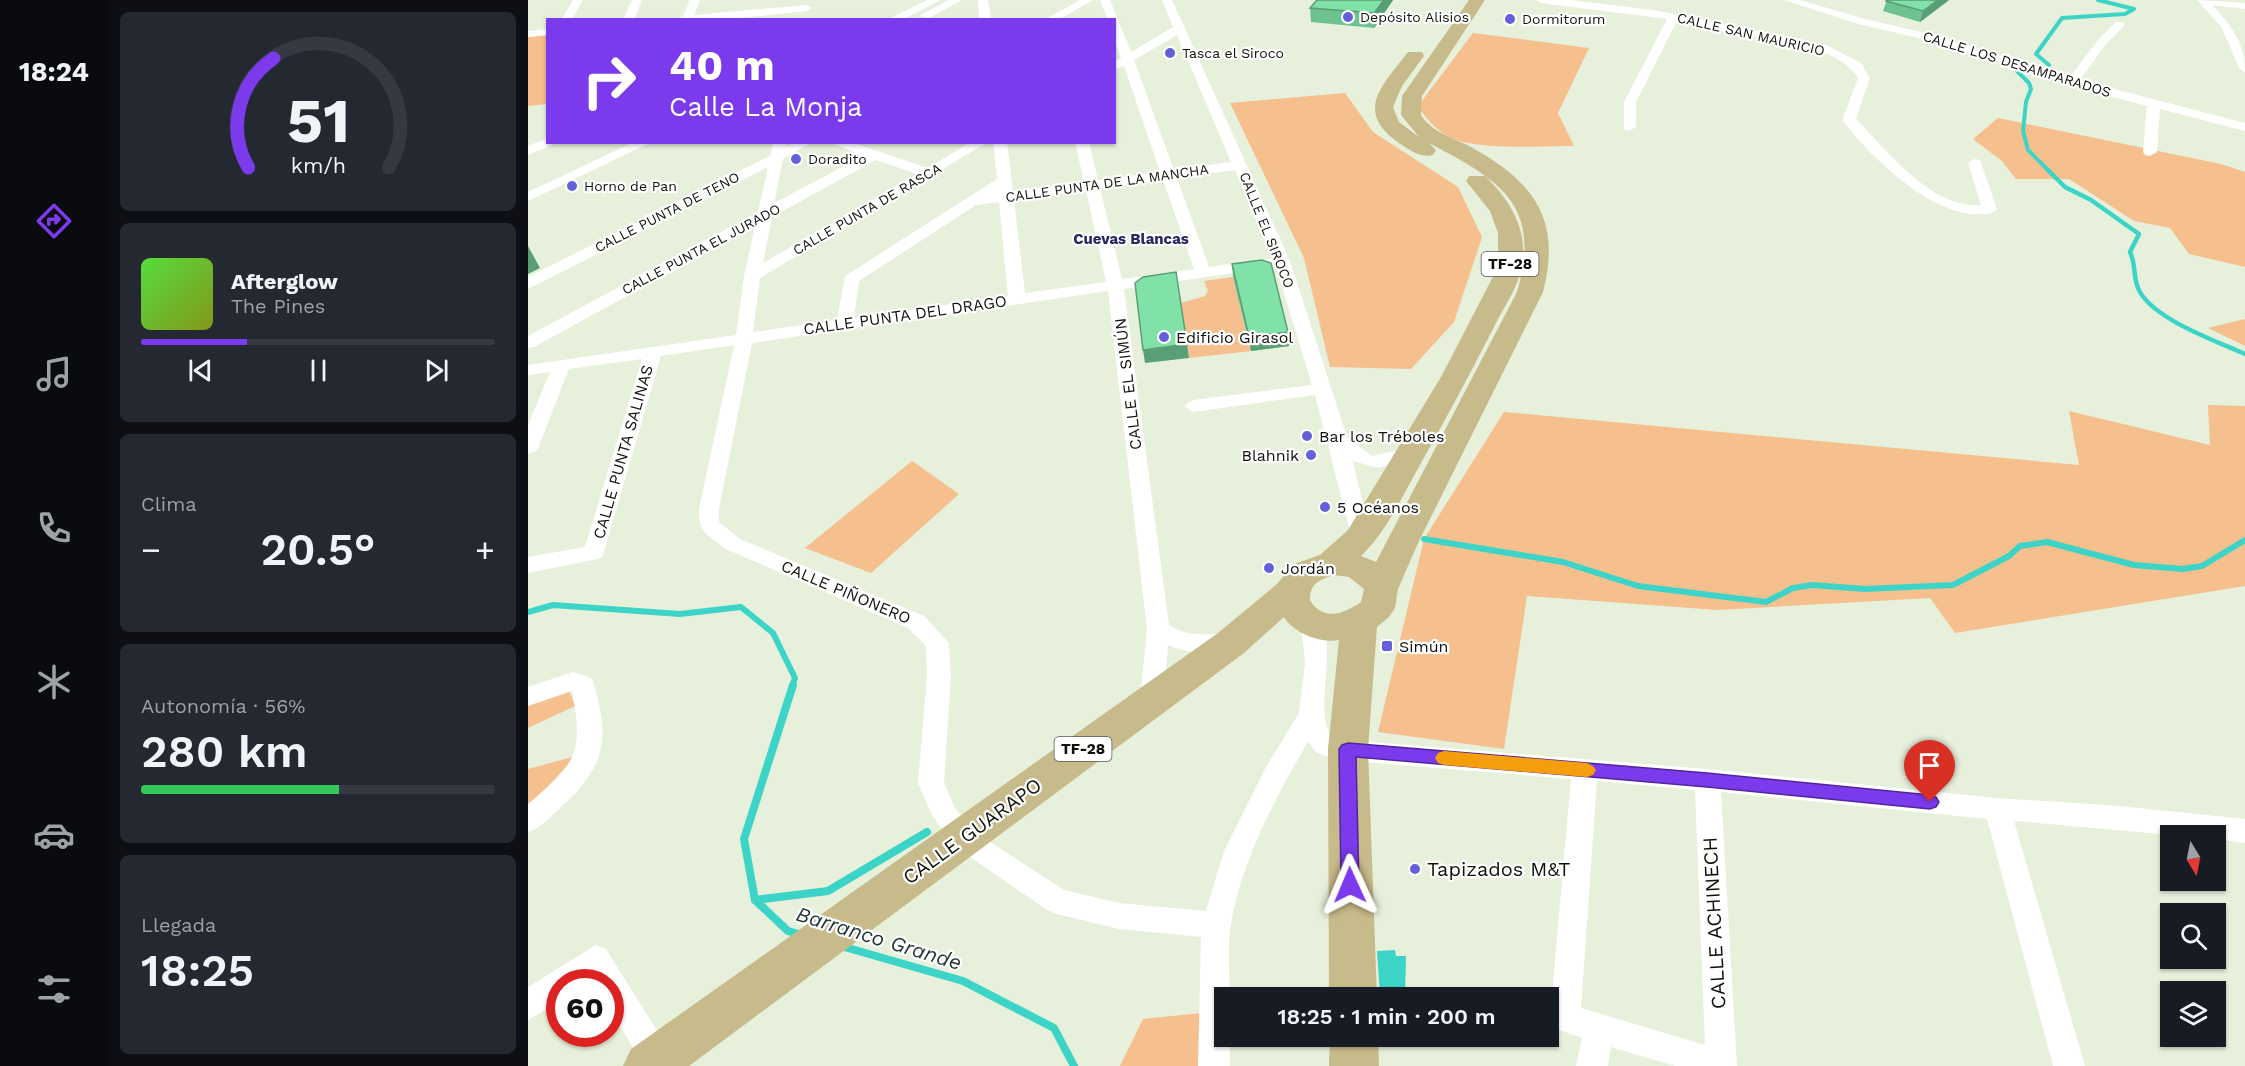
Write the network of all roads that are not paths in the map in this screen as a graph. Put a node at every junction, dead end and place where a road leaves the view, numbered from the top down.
1 (578, 0) edge
2 (637, 0) edge
3 (695, 0) edge
4 (753, 0) edge
5 (936, 0) edge
6 (957, 0) edge
7 (983, 0) edge
8 (1088, 0) edge
9 (1105, 0) edge
10 (1167, 0) edge
11 (1541, 0) edge
12 (1789, 0) edge
13 (2202, 0) edge
14 (1473, 1) edge
15 (2245, 6) edge
16 (807, 9) edge
17 (748, 16) edge
18 (1052, 16) edge
19 (1674, 17) junction
20 (567, 18) edge
21 (629, 18) edge
22 (687, 18) edge
23 (707, 18) edge
24 (896, 18) edge
25 (922, 18) edge
26 (986, 18) edge
27 (1113, 18) edge
28 (2120, 24) dead end
29 (1116, 25) edge
30 (1179, 29) junction
31 (546, 32) edge
32 (528, 34) edge
33 (1130, 58) junction
34 (1116, 66) edge
35 (2245, 68) edge
36 (2073, 81) junction
37 (2154, 104) junction
38 (1629, 127) dead end
39 (2245, 127) edge
40 (546, 134) edge
41 (528, 137) edge
42 (546, 143) edge
43 (616, 144) edge
44 (642, 144) edge
45 (799, 144) edge
46 (841, 144) edge
47 (979, 144) edge
48 (1000, 144) edge
49 (1083, 144) edge
50 (778, 150) edge
51 (528, 151) edge
52 (2150, 152) dead end
53 (873, 156) junction
54 (1975, 163) dead end
55 (1241, 165) junction
56 (929, 173) junction
57 (1169, 175) junction
58 (528, 184) edge
59 (1093, 185) junction
60 (1004, 189) junction
61 (528, 197) edge
62 (765, 214) junction
63 (1282, 261) junction
64 (1203, 272) junction
65 (752, 276) junction
66 (528, 283) edge
67 (1115, 285) junction
68 (1017, 299) junction
69 (846, 324) junction
70 (744, 339) junction
71 (528, 342) edge
72 (653, 352) junction
73 (562, 365) junction
74 (528, 370) edge
75 (1322, 389) junction
76 (1193, 406) dead end
77 (1338, 440) junction
78 (528, 448) edge
79 (1409, 454) junction
80 (1360, 538) junction
81 (1332, 563) junction
82 (528, 565) edge
83 (1381, 589) junction
84 (1291, 591) junction
85 (1312, 623) junction
86 (1359, 623) junction
87 (1158, 628) junction
88 (1231, 643) junction
89 (528, 697) edge
90 (1152, 698) junction
91 (1311, 714) junction
92 (1348, 749) junction
93 (1585, 770) junction
94 (1707, 780) junction
95 (1997, 808) junction
96 (528, 821) edge
97 (2245, 831) edge
98 (963, 838) junction
99 (1216, 925) junction
100 (581, 969) edge
101 (601, 969) edge
102 (1353, 987) edge
103 (546, 993) edge
104 (528, 1005) edge
105 (624, 1010) edge
106 (1599, 1030) junction
107 (1354, 1047) edge
108 (1678, 1058) edge
109 (653, 1063) edge
110 (1214, 1066) edge
111 (1354, 1066) edge
112 (1592, 1066) edge
113 (1720, 1066) edge
114 (2069, 1066) edge

1 - 20 street
2 - 21 street
3 - 22 street
4 - 17 street
5 - 24 street
6 - 25 street
7 - 26 street
8 - 18 street
9 - 27 street
10 - 30 street, CALLE EL SIROCO
11 - 19 street, CALLE SAN MAURICIO
12 - 36 street, CALLE LOS DESAMPARADOS
13 - 15 street
13 - 35 street
14 - 79 main road, TF-28
14 - 83 main road, TF-28
16 - 17 street
17 - 23 street
19 - 38 street
19 - 54 street, CALLE SAN MAURICIO
28 - 36 street
29 - 33 street
30 - 33 street
30 - 55 street, CALLE EL SIROCO
31 - 32 street
33 - 34 street
33 - 57 street
36 - 37 street, CALLE LOS DESAMPARADOS
37 - 39 street, CALLE LOS DESAMPARADOS
37 - 52 street
40 - 41 street
42 - 51 street
43 - 58 street
44 - 61 street
45 - 50 street, CALLE PUNTA DE TENO
46 - 53 street
47 - 56 street, CALLE PUNTA DE RASCA
48 - 60 street
49 - 59 street, CALLE EL SIMÚN
50 - 62 street
50 - 66 street, CALLE PUNTA DE TENO
53 - 56 street
53 - 62 street, CALLE PUNTA EL JURADO
55 - 57 street, CALLE PUNTA DE LA MANCHA
55 - 63 street, CALLE EL SIROCO
56 - 65 street, CALLE PUNTA DE RASCA
57 - 59 street, CALLE PUNTA DE LA MANCHA
57 - 64 street
59 - 60 street, CALLE PUNTA DE LA MANCHA
59 - 67 street, CALLE EL SIMÚN
60 - 68 street
60 - 69 street, CALLE PUNTA DE LA MANCHA
62 - 65 street
62 - 71 street, CALLE PUNTA EL JURADO
63 - 64 street, CALLE PUNTA DEL DRAGO
63 - 75 street, CALLE EL SIROCO
64 - 67 street, CALLE PUNTA DEL DRAGO
65 - 70 street
67 - 68 street, CALLE PUNTA DEL DRAGO
67 - 87 street, CALLE EL SIMÚN
68 - 69 street, CALLE PUNTA DEL DRAGO
69 - 70 street, CALLE PUNTA DEL DRAGO
70 - 72 street, CALLE PUNTA DEL DRAGO
70 - 98 street, CALLE PIÑONERO
72 - 73 street, CALLE PUNTA DEL DRAGO
72 - 82 street, CALLE PUNTA SALINAS
73 - 74 street, CALLE PUNTA DEL DRAGO
73 - 78 street
75 - 76 street
75 - 77 street, CALLE EL SIROCO
77 - 79 street
77 - 80 street, CALLE EL SIROCO
79 - 80 main road, TF-28
80 - 81 main road, TF-28
81 - 83 main road, TF-28
81 - 84 main road, TF-28
83 - 86 main road, TF-28
84 - 85 main road
84 - 88 main road, CALLE GUARAPO / TF-28
85 - 86 main road
85 - 91 street
86 - 92 main road
87 - 88 street
87 - 90 street, CALLE EL SIMÚN
88 - 90 main road, CALLE GUARAPO / TF-28
89 - 96 street
90 - 98 main road, CALLE GUARAPO / TF-28
91 - 92 street
91 - 99 street
92 - 93 street
92 - 102 main road
93 - 94 street
93 - 106 street
94 - 95 street
94 - 113 street, CALLE ACHINECH
95 - 97 street
95 - 114 street
98 - 99 street, CALLE PIÑONERO
98 - 109 main road, CALLE GUARAPO / TF-28
99 - 110 street
100 - 101 street
103 - 104 street
105 - 109 street
106 - 108 street
106 - 112 street
107 - 111 main road
108 - 113 street

